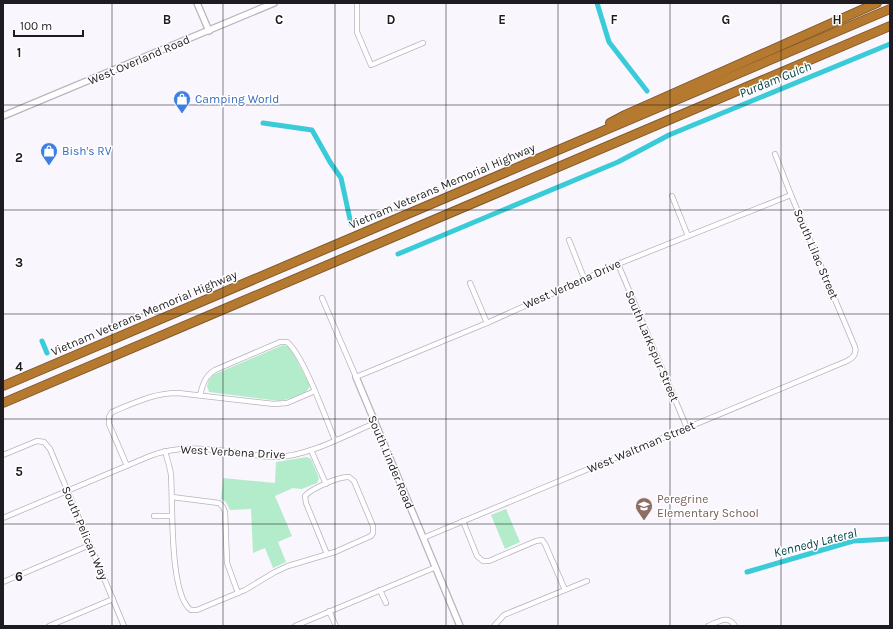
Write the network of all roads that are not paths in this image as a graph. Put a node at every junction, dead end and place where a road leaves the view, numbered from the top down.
1 (197, 3) edge
2 (274, 3) edge
3 (357, 3) edge
4 (877, 3) edge
5 (890, 9) edge
6 (890, 26) edge
7 (209, 31) junction
8 (423, 43) dead end
9 (3, 116) edge
10 (577, 142) junction
11 (775, 154) dead end
12 (791, 195) junction
13 (672, 196) dead end
14 (688, 236) junction
15 (569, 240) dead end
16 (618, 264) junction
17 (584, 278) junction
18 (470, 283) dead end
19 (322, 298) dead end
20 (487, 322) junction
21 (856, 353) joint
22 (356, 377) junction
23 (3, 386) edge
24 (315, 391) junction
25 (200, 395) junction
26 (3, 403) edge
27 (375, 423) junction
28 (686, 428) junction
29 (335, 440) junction
30 (311, 450) junction
31 (165, 451) junction
32 (3, 455) edge
33 (127, 466) junction
34 (326, 484) junction
35 (68, 491) junction
36 (172, 497) junction
37 (154, 516) dead end
38 (172, 516) junction
39 (3, 518) edge
40 (463, 521) junction
41 (423, 538) junction
42 (90, 545) junction
43 (327, 554) junction
44 (436, 566) junction
45 (587, 581) dead end
46 (3, 582) edge
47 (380, 590) junction
48 (565, 590) junction
49 (238, 593) junction
50 (113, 599) junction
51 (386, 604) dead end
52 (329, 611) junction
53 (49, 626) edge
54 (124, 626) edge
55 (295, 626) edge
56 (336, 626) edge
57 (460, 626) edge
58 (494, 626) edge
59 (708, 626) edge
60 (735, 626) edge

1 - 7 street
2 - 7 street, West Overland Road
3 - 8 street
4 - 10 highway
5 - 10 highway, Vietnam Veterans Memorial Highway
6 - 26 highway
7 - 9 street, West Overland Road
10 - 23 highway, Vietnam Veterans Memorial Highway
11 - 12 street, South Lilac Street
12 - 14 street, West Verbena Drive
12 - 21 street, South Lilac Street
13 - 14 street
14 - 16 street, West Verbena Drive
15 - 17 street
16 - 17 street, West Verbena Drive
16 - 28 street, South Larkspur Street
17 - 20 street, West Verbena Drive
18 - 20 street
19 - 22 street, South Linder Road
20 - 22 street, West Verbena Drive
21 - 28 street, West Waltman Street
22 - 27 street, South Linder Road
24 - 25 street
24 - 25 street
24 - 29 street
25 - 33 street
27 - 29 street, West Verbena Drive
27 - 41 street, South Linder Road
28 - 40 street, West Waltman Street
29 - 30 street, West Verbena Drive
30 - 31 street, West Verbena Drive
30 - 34 street
31 - 33 street, West Verbena Drive
31 - 36 street
32 - 35 street, South Pelican Way
33 - 35 street, West Verbena Drive
34 - 43 street
34 - 43 street
35 - 39 street, West Verbena Drive
35 - 42 street, South Pelican Way
36 - 38 street
36 - 49 street
37 - 38 street
38 - 49 street
40 - 41 street, West Waltman Street
40 - 48 street
41 - 44 street, South Linder Road
42 - 46 street
42 - 50 street, South Pelican Way
43 - 49 street
44 - 47 street
44 - 57 street, South Linder Road
45 - 48 street
47 - 51 street
47 - 52 street
48 - 58 street
50 - 53 street
50 - 54 street, South Pelican Way
52 - 55 street
52 - 56 street
59 - 60 street

